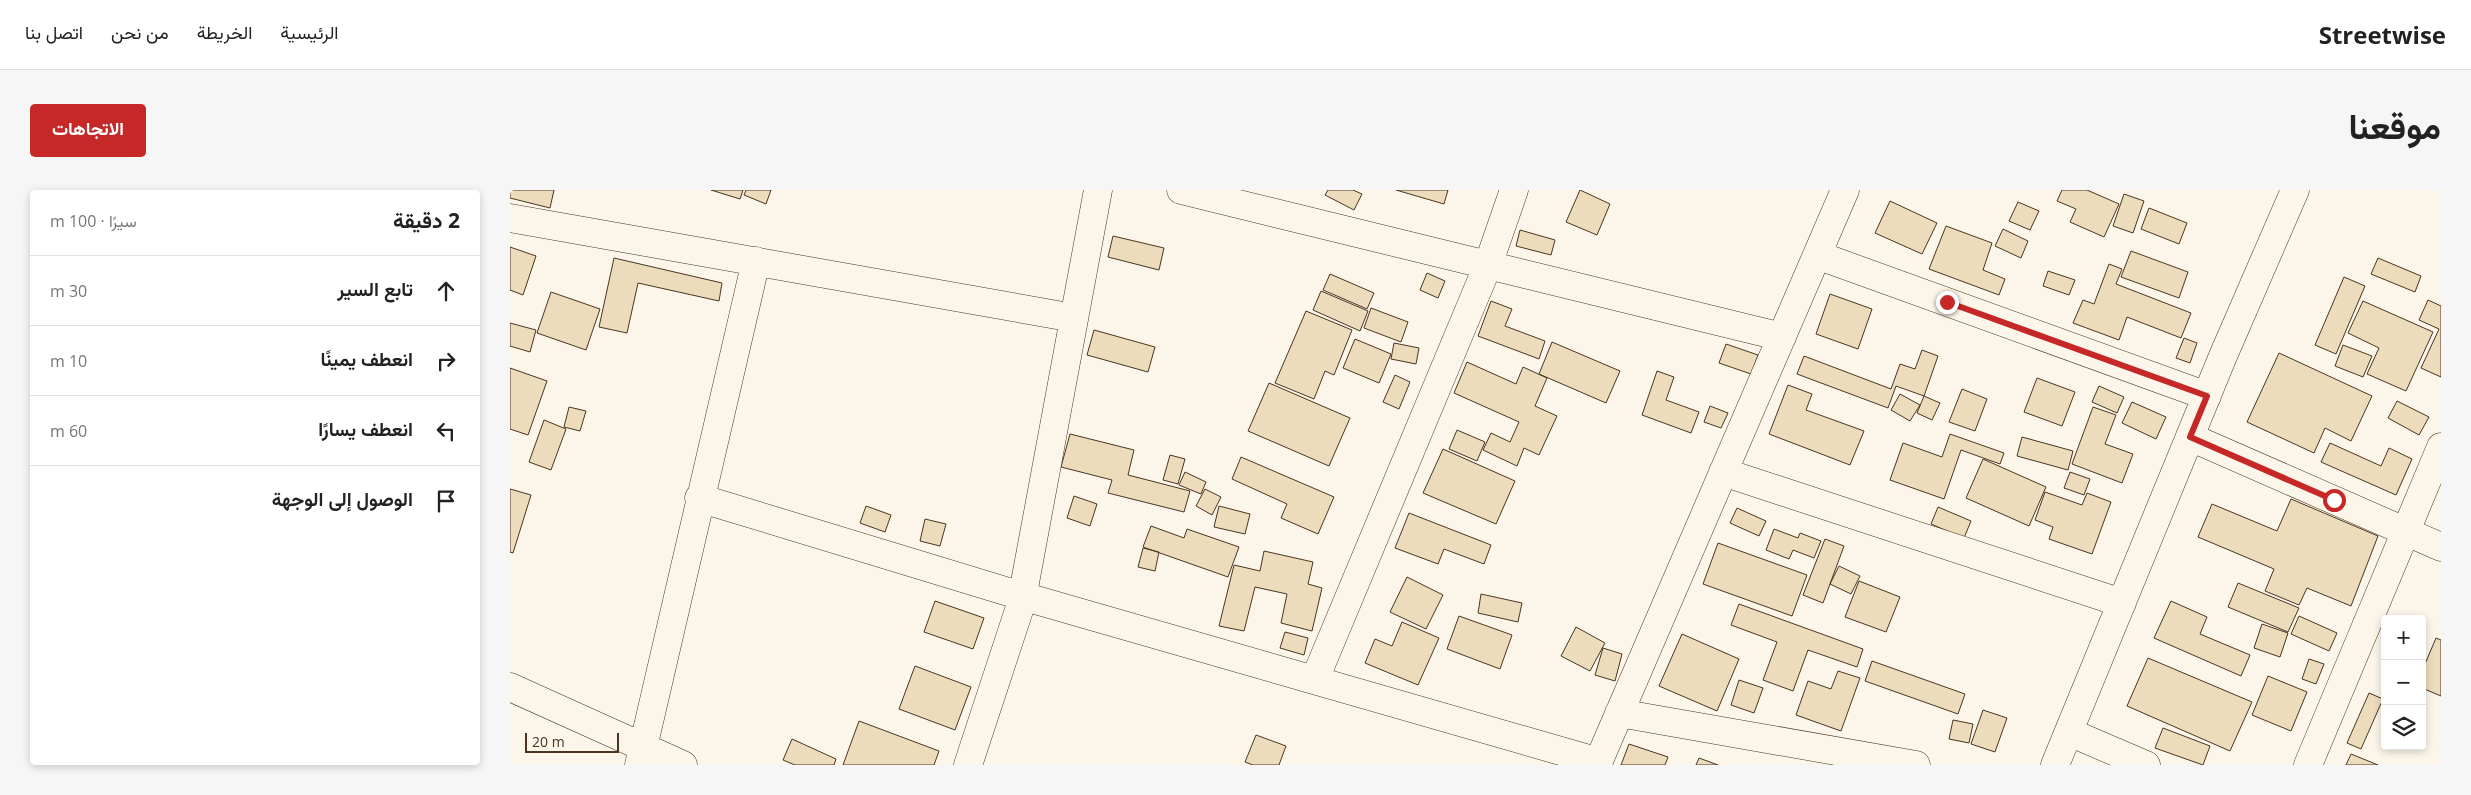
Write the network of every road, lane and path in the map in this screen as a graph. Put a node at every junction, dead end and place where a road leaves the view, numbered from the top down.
1 (1098, 190) edge
2 (1182, 190) edge
3 (1514, 190) edge
4 (1845, 190) edge
5 (2295, 190) edge
6 (510, 218) edge
7 (1817, 255) junction
8 (756, 261) junction
9 (1488, 265) junction
10 (1074, 318) junction
11 (1782, 337) junction
12 (2207, 396) junction
13 (2190, 437) junction
14 (2441, 447) edge
15 (1723, 472) junction
16 (699, 498) junction
17 (2406, 531) junction
18 (2441, 546) edge
19 (1022, 596) junction
20 (2122, 603) junction
21 (1315, 679) junction
22 (510, 687) edge
23 (1620, 713) junction
24 (2069, 732) junction
25 (642, 756) edge
26 (1598, 764) edge
27 (683, 765) edge
28 (968, 765) edge
29 (1916, 765) edge
30 (2055, 765) edge
31 (2146, 765) edge
32 (2308, 765) edge

1 - 10 street
2 - 9 street
3 - 9 street
4 - 7 street
5 - 12 street
6 - 8 street
7 - 11 street
7 - 12 street
8 - 10 street
8 - 16 street
9 - 11 street
9 - 21 street
10 - 19 street
11 - 15 street
12 - 13 street
13 - 17 street
13 - 20 street
14 - 17 street
15 - 20 street
15 - 23 street
16 - 19 street
16 - 25 street
17 - 18 street
17 - 32 street
19 - 21 street
19 - 28 street
20 - 24 street
21 - 26 street
22 - 25 street
23 - 26 street
23 - 29 street
24 - 30 street
24 - 31 street
25 - 27 street

